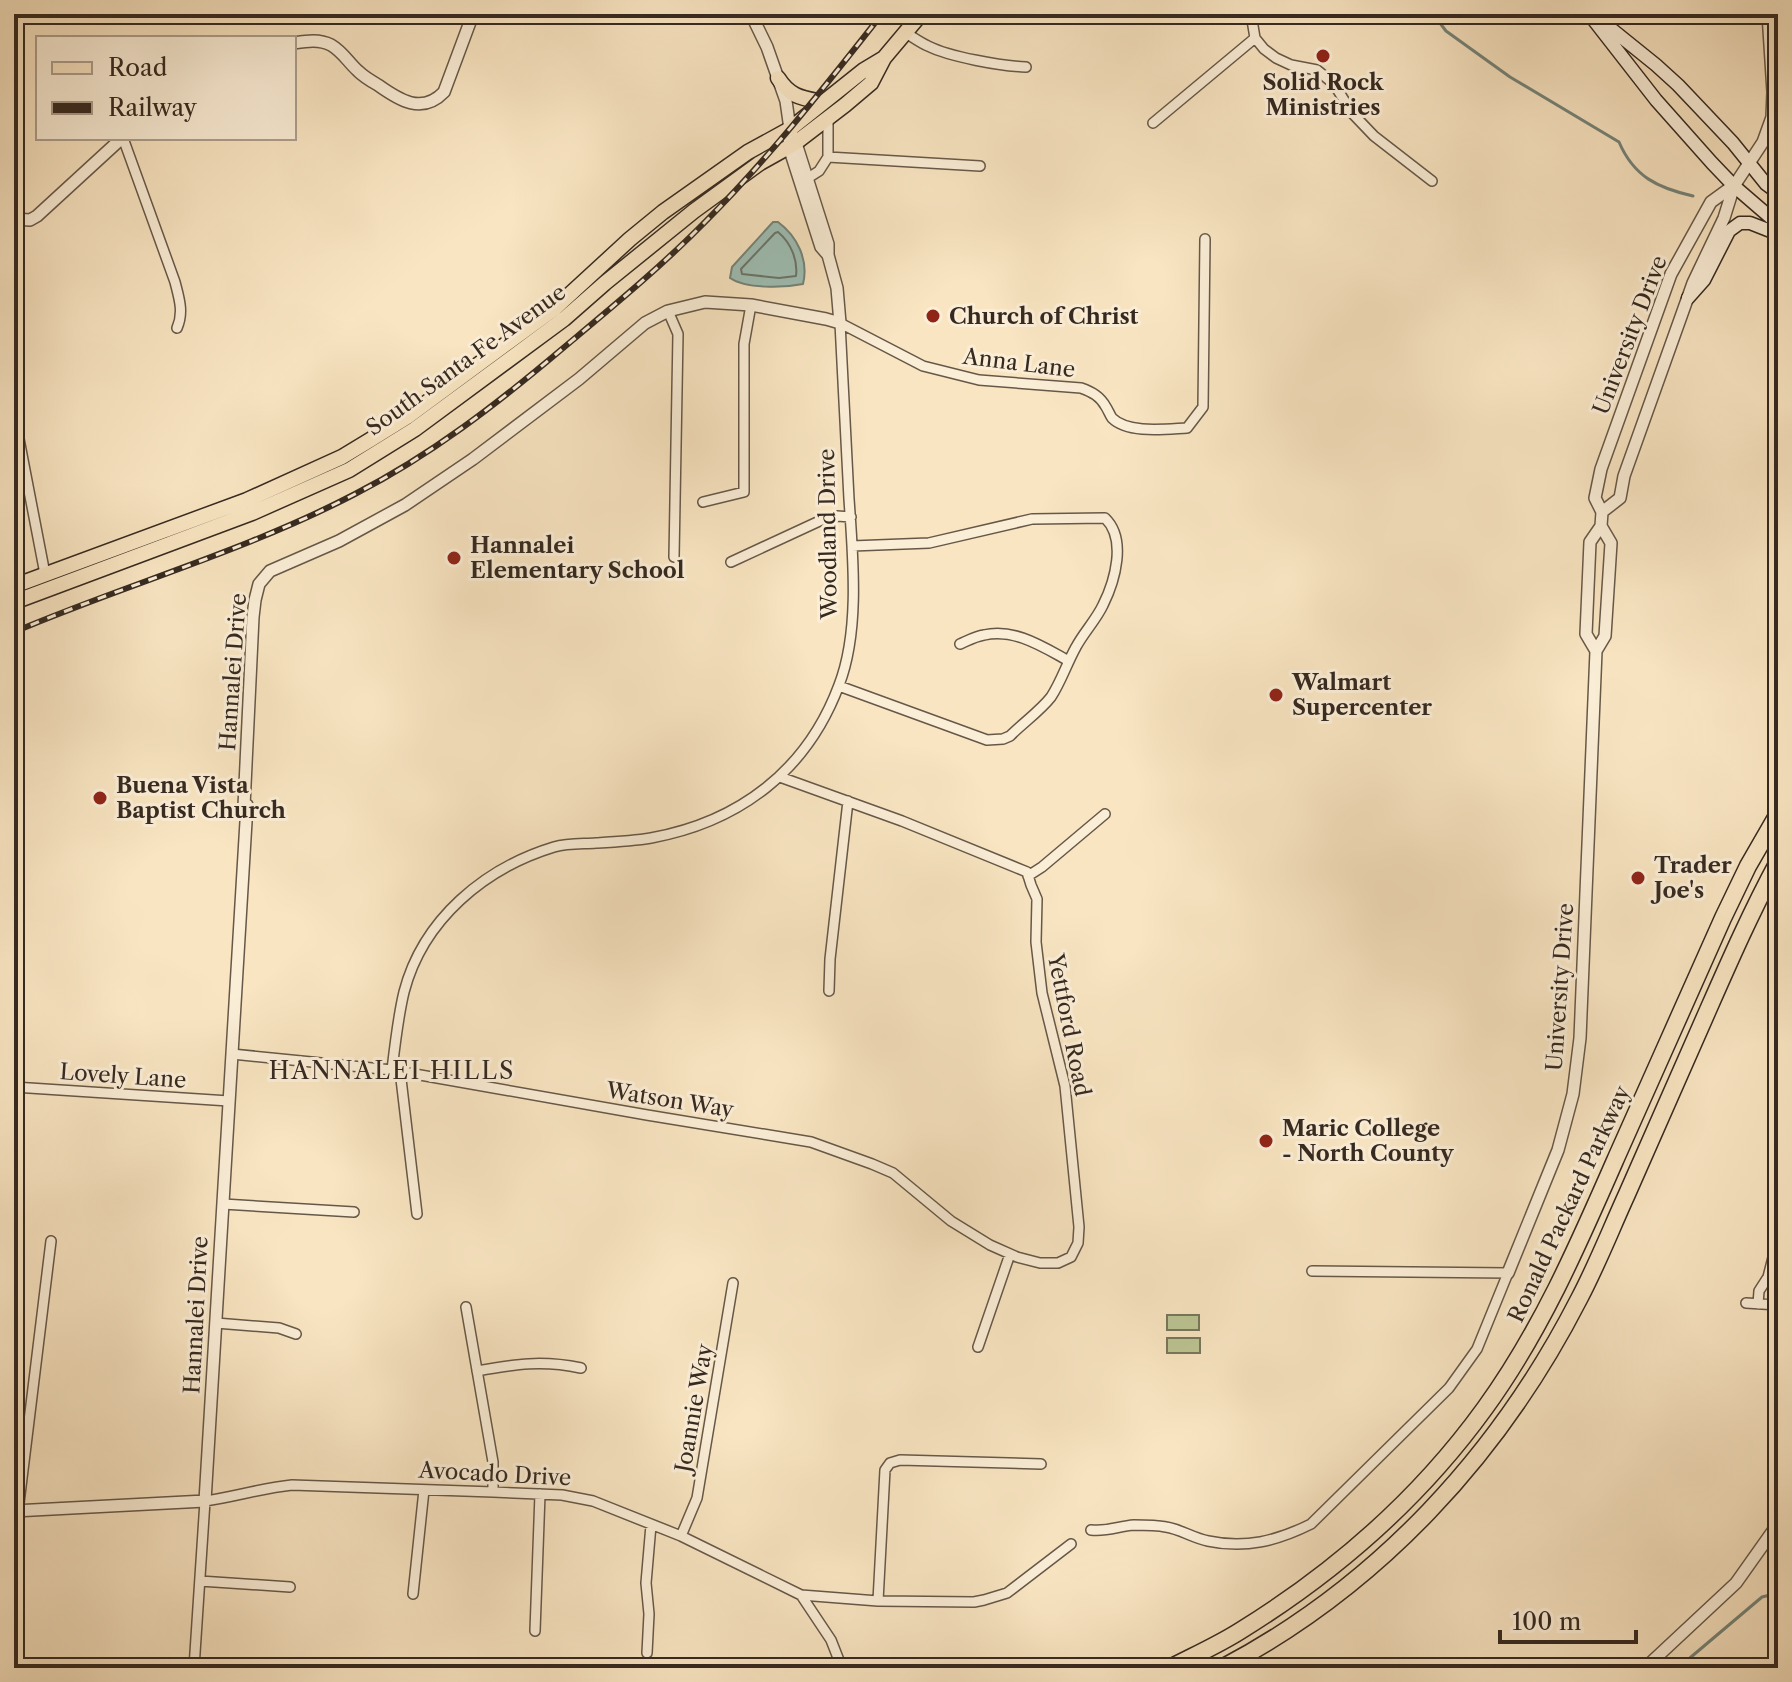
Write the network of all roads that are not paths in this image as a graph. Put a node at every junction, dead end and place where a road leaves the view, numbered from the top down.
1 (473, 14) edge
2 (751, 14) edge
3 (921, 14) edge
4 (1591, 14) edge
5 (1768, 14) edge
6 (1252, 15) edge
7 (906, 33) junction
8 (1255, 38) junction
9 (296, 43) edge
10 (884, 58) junction
11 (1026, 67) dead end
12 (778, 78) junction
13 (822, 102) junction
14 (828, 119) junction
15 (1153, 123) dead end
16 (792, 139) junction
17 (121, 140) edge
18 (124, 140) edge
19 (828, 157) junction
20 (1750, 163) junction
21 (980, 166) dead end
22 (808, 178) junction
23 (1432, 181) dead end
24 (1734, 186) junction
25 (1778, 193) edge
26 (14, 219) edge
27 (1778, 224) edge
28 (1778, 234) edge
29 (1205, 239) dead end
30 (828, 255) junction
31 (1688, 298) junction
32 (751, 305) junction
33 (668, 311) junction
34 (840, 323) junction
35 (177, 328) dead end
36 (14, 413) edge
37 (703, 502) dead end
38 (1602, 512) junction
39 (851, 517) junction
40 (1601, 526) junction
41 (852, 546) junction
42 (674, 557) dead end
43 (731, 562) dead end
44 (45, 574) junction
45 (14, 586) edge
46 (14, 602) edge
47 (960, 644) dead end
48 (1596, 651) junction
49 (1069, 661) junction
50 (839, 686) junction
51 (780, 777) junction
52 (848, 801) junction
53 (1778, 806) edge
54 (1105, 814) dead end
55 (1778, 814) edge
56 (1758, 848) junction
57 (1778, 862) edge
58 (1028, 876) junction
59 (829, 991) dead end
60 (232, 1054) junction
61 (392, 1070) junction
62 (14, 1087) edge
63 (229, 1101) junction
64 (223, 1204) junction
65 (354, 1212) dead end
66 (417, 1214) dead end
67 (1778, 1238) edge
68 (51, 1241) dead end
69 (1010, 1254) junction
70 (1071, 1257) joint
71 (1312, 1271) dead end
72 (1508, 1273) junction
73 (733, 1283) dead end
74 (1746, 1303) dead end
75 (1758, 1304) junction
76 (1778, 1305) edge
77 (466, 1307) dead end
78 (216, 1323) junction
79 (296, 1334) dead end
80 (978, 1347) dead end
81 (581, 1368) dead end
82 (477, 1371) junction
83 (1041, 1464) dead end
84 (424, 1490) junction
85 (493, 1492) junction
86 (540, 1494) junction
87 (205, 1501) junction
88 (16, 1511) edge
89 (1778, 1520) edge
90 (651, 1525) junction
91 (1091, 1530) dead end
92 (681, 1536) junction
93 (1071, 1544) dead end
94 (200, 1581) junction
95 (290, 1587) dead end
96 (413, 1594) dead end
97 (801, 1595) junction
98 (878, 1601) junction
99 (535, 1631) dead end
100 (647, 1653) dead end
101 (194, 1668) edge
102 (842, 1668) edge
103 (1170, 1668) edge
104 (1222, 1668) edge
105 (1645, 1668) edge

1 - 9 street
2 - 12 street
3 - 7 main road, South Santa Fe Avenue
4 - 20 main road
4 - 24 main road
5 - 20 street, University Drive
6 - 8 street
7 - 10 main road, South Santa Fe Avenue
7 - 11 street
8 - 15 street
8 - 23 street
10 - 13 main road, South Santa Fe Avenue
10 - 14 main road, South Santa Fe Avenue
12 - 13 main road
12 - 16 street
13 - 16 main road, South Santa Fe Avenue
14 - 16 main road, South Santa Fe Avenue
14 - 19 street
16 - 22 street, Woodland Drive
16 - 30 street, Woodland Drive
16 - 44 main road, South Santa Fe Avenue
16 - 46 main road, South Santa Fe Avenue
17 - 26 street
18 - 35 street
19 - 21 street
19 - 22 street
20 - 24 street, University Drive
20 - 25 main road
22 - 30 street, Woodland Drive
24 - 27 main road
24 - 31 street, University Drive
24 - 38 street, University Drive
28 - 31 main road
29 - 34 street, Anna Lane
30 - 34 street, Woodland Drive
31 - 38 street, University Drive
32 - 33 street, Hannalei Drive
32 - 34 street, Hannalei Drive
32 - 37 street
33 - 42 street
33 - 60 street, Hannalei Drive
34 - 39 street, Woodland Drive
36 - 44 street
38 - 40 street, University Drive
39 - 41 street, Woodland Drive
39 - 43 street
40 - 48 street, University Drive
40 - 48 street, University Drive
41 - 49 street
41 - 50 street, Woodland Drive
44 - 45 main road, South Santa Fe Avenue
47 - 49 street
48 - 72 street, University Drive
49 - 50 street
50 - 51 street, Woodland Drive
51 - 52 street
51 - 61 street, Woodland Drive
52 - 58 street
52 - 59 street
53 - 56 highway
54 - 58 street
55 - 56 highway, Ronald Packard Parkway
56 - 103 highway, Ronald Packard Parkway
57 - 104 highway, Ronald Packard Parkway
58 - 70 street, Yettford Road
60 - 61 street, Watson Way
60 - 63 street, Hannalei Drive
61 - 66 street, Woodland Drive
61 - 69 street, Watson Way
62 - 63 street, Lovely Lane
63 - 64 street, Hannalei Drive
64 - 65 street
64 - 78 street, Hannalei Drive
67 - 75 street
68 - 88 street
69 - 70 street, Watson Way
69 - 80 street
71 - 72 street
72 - 91 street, University Drive
73 - 92 street, Joannie Way
74 - 75 street
75 - 76 street
77 - 82 street
78 - 79 street
78 - 87 street, Hannalei Drive
81 - 82 street
82 - 85 street
83 - 98 street
84 - 85 street, Avocado Drive
84 - 87 street, Avocado Drive
84 - 96 street
85 - 86 street, Avocado Drive
86 - 90 street, Avocado Drive
86 - 99 street
87 - 88 street, Avocado Drive
87 - 94 street, Hannalei Drive
89 - 105 street
90 - 92 street, Avocado Drive
90 - 100 street
92 - 97 street, Avocado Drive
93 - 98 street, Avocado Drive
94 - 95 street
94 - 101 street, Hannalei Drive
97 - 98 street, Avocado Drive
97 - 102 street

